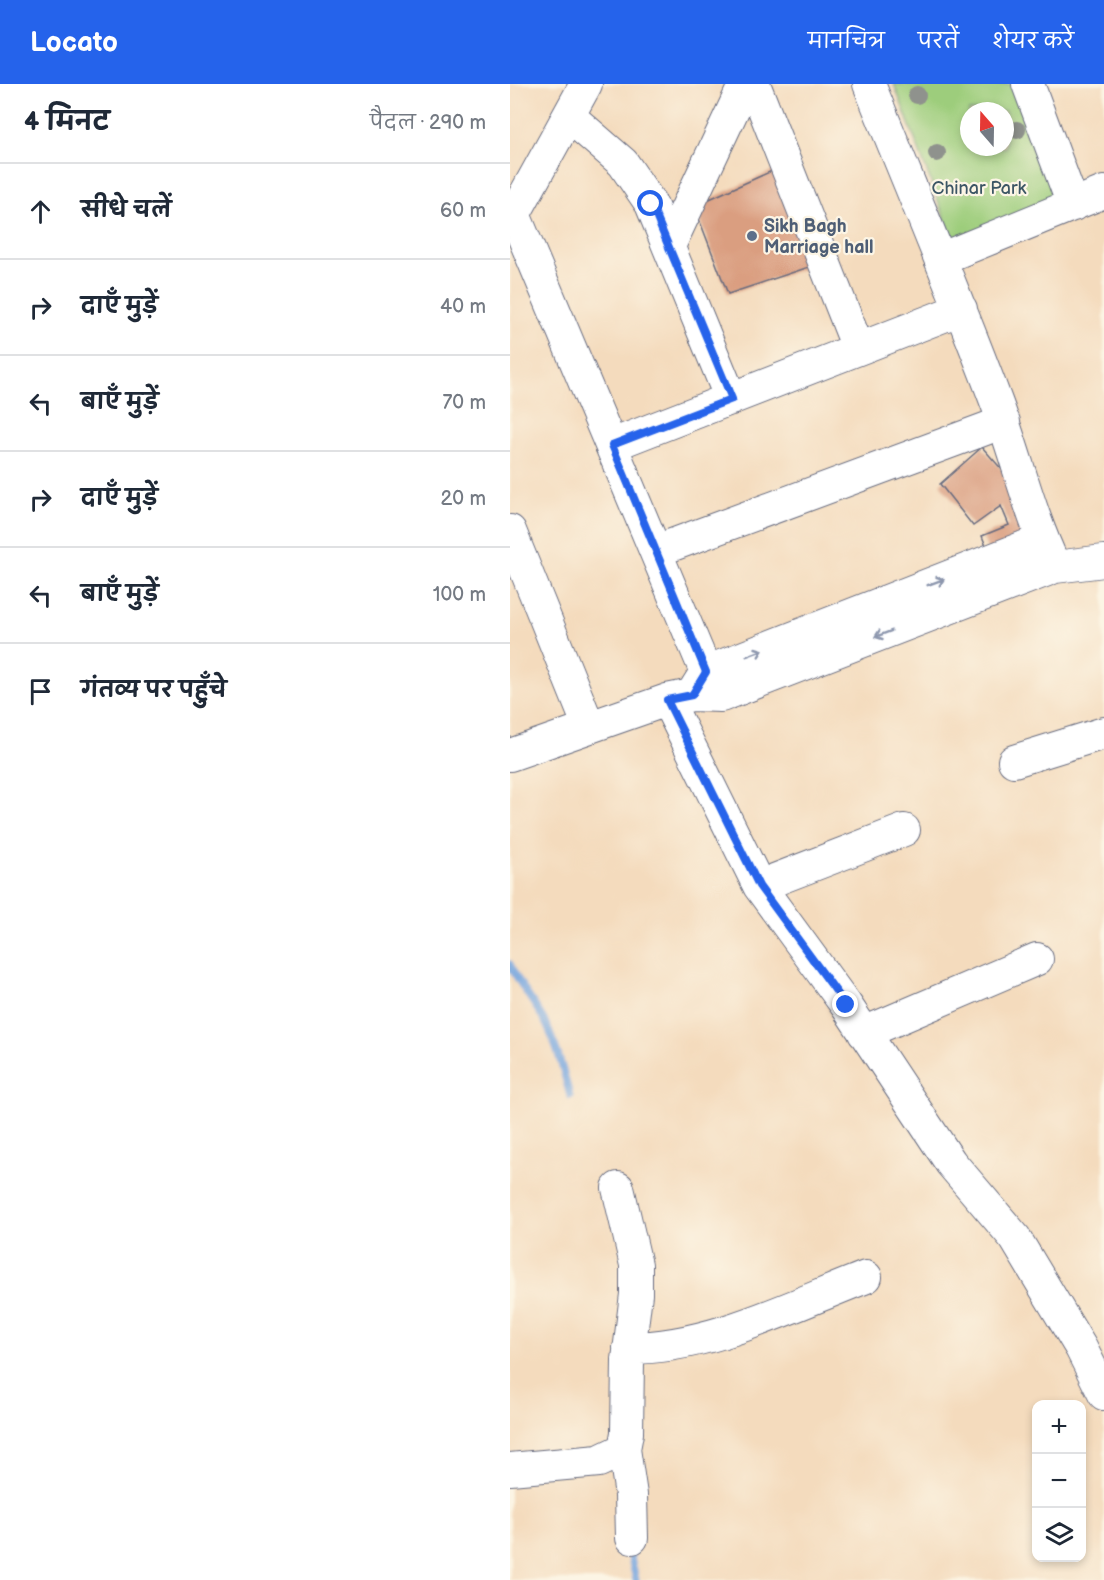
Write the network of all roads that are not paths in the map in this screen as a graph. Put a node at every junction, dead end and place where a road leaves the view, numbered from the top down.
1 (586, 84) edge
2 (745, 84) edge
3 (754, 84) edge
4 (869, 84) edge
5 (1028, 84) edge
6 (569, 116) junction
7 (1104, 192) edge
8 (1073, 205) junction
9 (512, 218) edge
10 (670, 244) junction
11 (940, 259) junction
12 (961, 309) junction
13 (858, 348) junction
14 (732, 399) junction
15 (1004, 422) junction
16 (612, 445) junction
17 (510, 531) edge
18 (656, 551) junction
19 (1048, 554) junction
20 (1104, 561) edge
21 (688, 689) junction
22 (589, 727) junction
23 (1104, 733) edge
24 (512, 749) edge
25 (1014, 761) dead end
26 (904, 830) dead end
27 (759, 886) junction
28 (1037, 959) dead end
29 (864, 1033) junction
30 (618, 1188) dead end
31 (866, 1277) dead end
32 (629, 1348) junction
33 (1102, 1387) edge
34 (624, 1449) junction
35 (510, 1469) edge
36 (632, 1539) dead end

1 - 6 street
2 - 10 street
3 - 13 street
4 - 11 street
5 - 8 street
6 - 9 street
6 - 10 street
7 - 8 street
8 - 11 street
9 - 16 street
10 - 14 street
11 - 12 street
12 - 13 street
12 - 15 street
13 - 14 street
14 - 16 street
15 - 18 street
15 - 19 street
16 - 18 street
17 - 22 street
18 - 21 street
19 - 20 street
19 - 21 street
21 - 22 street
21 - 27 street
22 - 24 street
23 - 25 street
26 - 27 street
27 - 29 street
28 - 29 street
29 - 33 street
30 - 32 street
31 - 32 street
32 - 34 street
34 - 35 street
34 - 36 street

